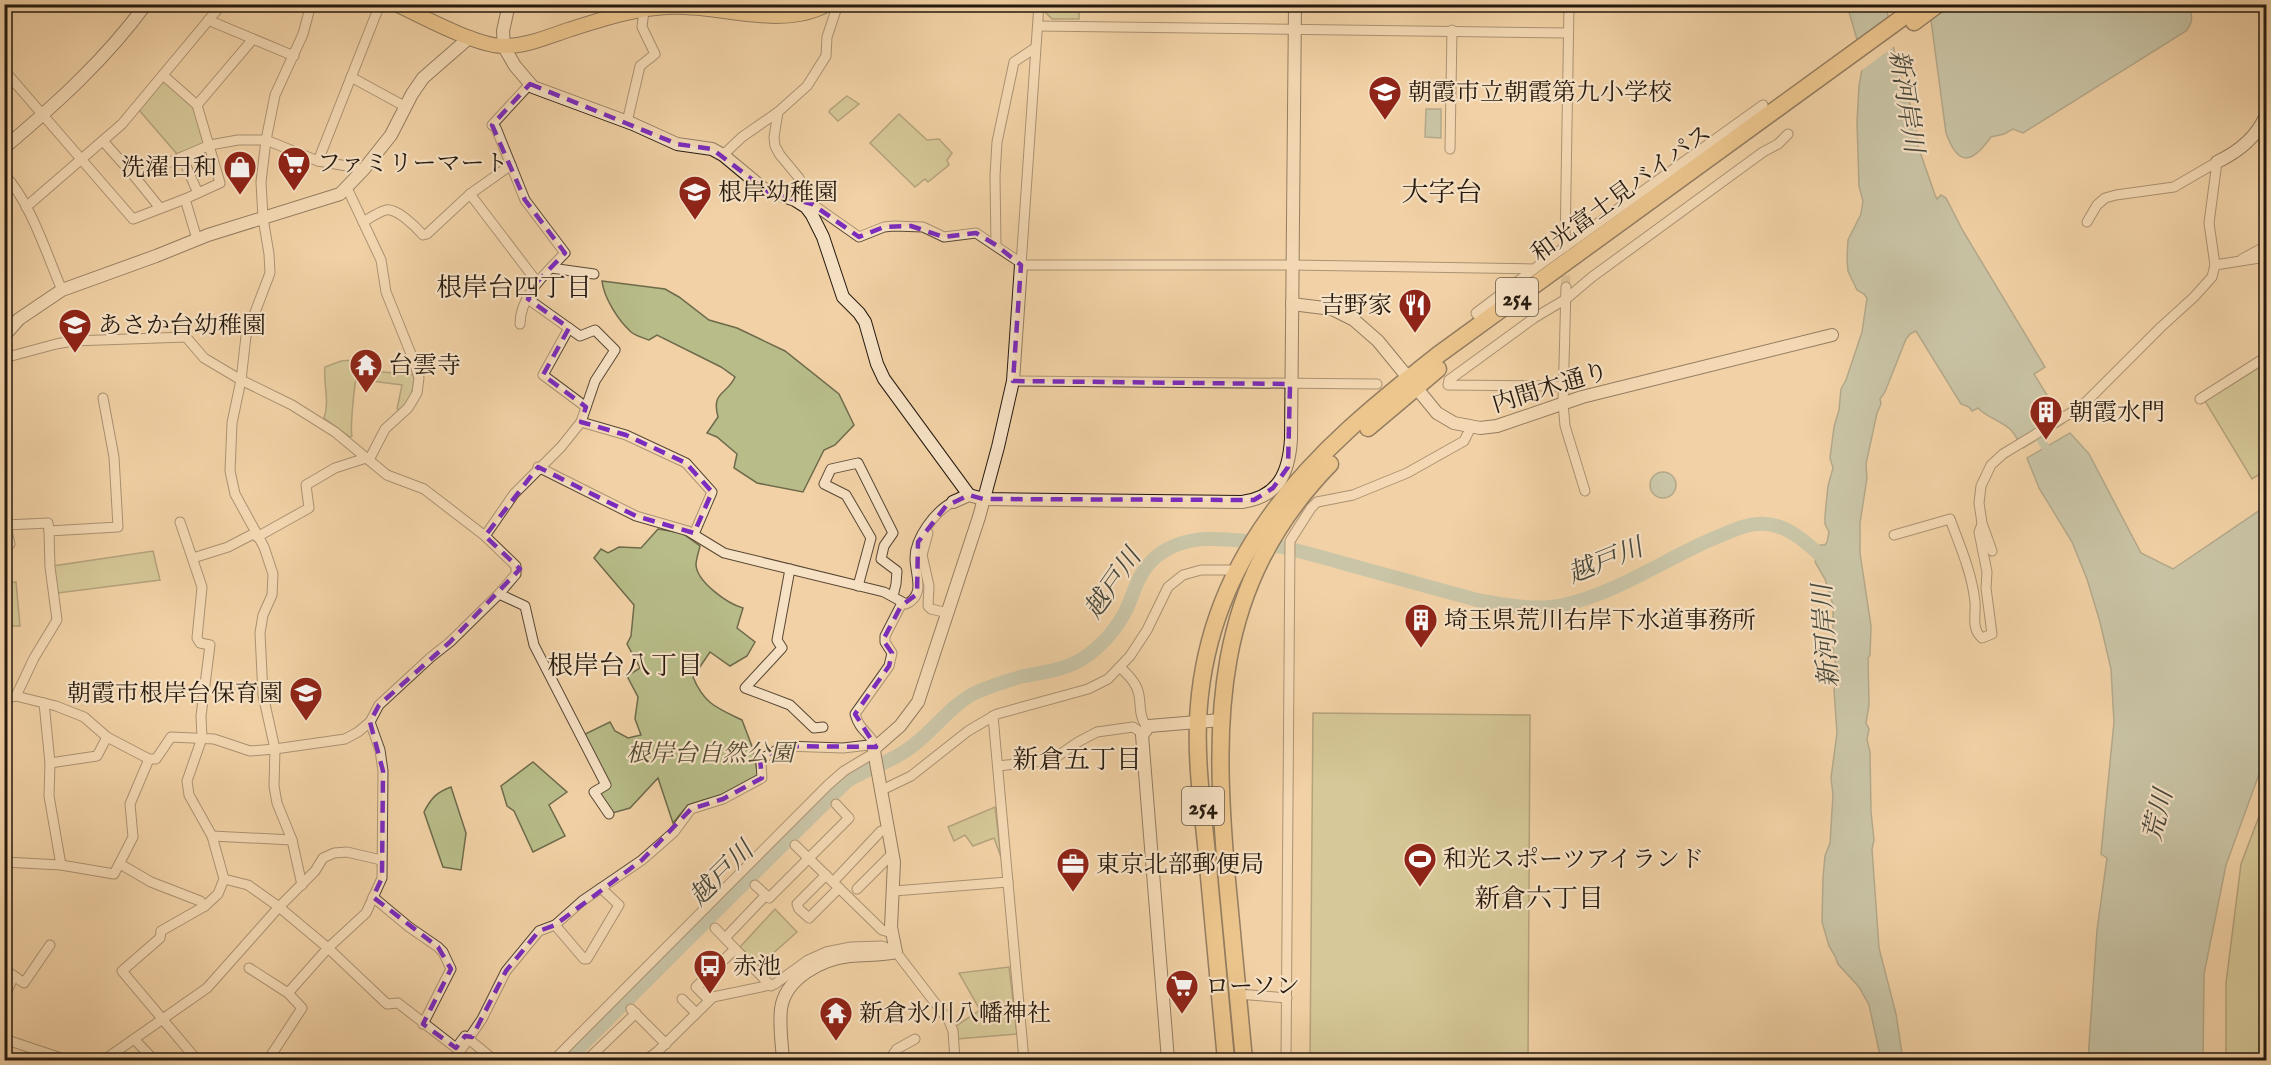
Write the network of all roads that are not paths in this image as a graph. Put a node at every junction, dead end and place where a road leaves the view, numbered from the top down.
1 (146, 4) edge
2 (222, 4) edge
3 (311, 4) edge
4 (380, 4) edge
5 (396, 4) edge
6 (509, 4) edge
7 (828, 4) edge
8 (838, 4) edge
9 (923, 4) edge
10 (930, 4) edge
11 (1039, 4) edge
12 (1295, 4) edge
13 (1569, 4) edge
14 (1921, 4) edge
15 (1938, 4) edge
16 (644, 10) junction
17 (801, 10) edge
18 (208, 20) junction
19 (1038, 26) junction
20 (1294, 30) junction
21 (1452, 30) junction
22 (1568, 33) junction
23 (470, 37) junction
24 (253, 39) junction
25 (504, 46) junction
26 (1035, 48) junction
27 (294, 56) junction
28 (5, 70) edge
29 (163, 75) junction
30 (351, 77) junction
31 (530, 84) junction
32 (1804, 96) junction
33 (197, 105) junction
34 (1763, 105) dead end
35 (406, 107) junction
36 (778, 112) junction
37 (43, 115) junction
38 (2266, 115) edge
39 (627, 122) junction
40 (1788, 134) dead end
41 (103, 141) junction
42 (266, 141) junction
43 (210, 146) junction
44 (4, 148) edge
45 (1450, 149) dead end
46 (723, 155) junction
47 (182, 157) junction
48 (82, 159) junction
49 (318, 161) junction
50 (2217, 162) junction
51 (511, 165) junction
52 (364, 169) junction
53 (4, 174) edge
54 (135, 177) junction
55 (347, 188) junction
56 (198, 193) junction
57 (470, 194) junction
58 (185, 199) junction
59 (26, 207) junction
60 (806, 207) junction
61 (160, 208) junction
62 (262, 218) junction
63 (363, 222) junction
64 (2087, 222) dead end
65 (197, 239) junction
66 (996, 245) junction
67 (2266, 246) edge
68 (1565, 247) junction
69 (2266, 257) edge
70 (2239, 262) junction
71 (1022, 265) junction
72 (1292, 265) junction
73 (2215, 266) junction
74 (551, 267) junction
75 (1534, 269) junction
76 (594, 274) dead end
77 (537, 282) junction
78 (1566, 287) tunnel mouth
79 (62, 290) junction
80 (528, 299) junction
81 (1566, 299) junction
82 (1292, 304) junction
83 (1483, 322) junction
84 (520, 324) dead end
85 (568, 328) junction
86 (1829, 335) dead end
87 (4, 336) edge
88 (2266, 357) edge
89 (4, 358) edge
90 (241, 380) junction
91 (1013, 381) junction
92 (1412, 383) junction
93 (1290, 384) junction
94 (1377, 384) dead end
95 (1563, 386) junction
96 (104, 398) dead end
97 (2200, 399) dead end
98 (1563, 402) junction
99 (586, 407) junction
100 (580, 422) junction
101 (1471, 427) junction
102 (368, 459) junction
103 (538, 467) junction
104 (1585, 491) dead end
105 (969, 495) junction
106 (983, 500) junction
107 (953, 502) joint
108 (5, 521) edge
109 (180, 522) dead end
110 (1982, 522) junction
111 (930, 524) junction
112 (49, 531) junction
113 (694, 534) junction
114 (256, 535) junction
115 (1894, 535) dead end
116 (485, 536) junction
117 (1274, 537) junction
118 (4, 550) edge
119 (1992, 551) dead end
120 (194, 558) junction
121 (1240, 564) junction
122 (790, 569) junction
123 (858, 586) junction
124 (499, 594) junction
125 (893, 597) junction
126 (902, 603) junction
127 (948, 614) junction
128 (1120, 667) junction
129 (16, 696) junction
130 (4, 699) edge
131 (45, 703) junction
132 (993, 716) junction
133 (1221, 720) junction
134 (370, 722) junction
135 (1198, 722) junction
136 (823, 727) dead end
137 (1145, 730) junction
138 (107, 737) junction
139 (202, 738) junction
140 (275, 749) junction
141 (875, 753) junction
142 (149, 759) junction
143 (50, 763) junction
144 (998, 766) junction
145 (882, 790) junction
146 (836, 804) dead end
147 (609, 814) dead end
148 (889, 829) junction
149 (212, 836) junction
150 (292, 840) junction
151 (795, 845) dead end
152 (893, 853) junction
153 (809, 859) junction
154 (381, 860) junction
155 (4, 862) edge
156 (120, 864) junction
157 (61, 865) junction
158 (224, 879) junction
159 (833, 882) junction
160 (1008, 882) junction
161 (302, 885) junction
162 (755, 885) dead end
163 (601, 888) junction
164 (857, 889) dead end
165 (894, 891) junction
166 (766, 895) junction
167 (373, 897) junction
168 (205, 906) junction
169 (279, 907) junction
170 (555, 925) junction
171 (715, 928) dead end
172 (892, 933) junction
173 (725, 938) junction
174 (50, 945) dead end
175 (328, 948) junction
176 (735, 949) junction
177 (896, 952) junction
178 (249, 968) dead end
179 (4, 969) edge
180 (14, 976) junction
181 (771, 986) junction
182 (288, 993) junction
183 (1238, 994) junction
184 (4, 997) edge
185 (1287, 998) junction
186 (682, 999) dead end
187 (709, 1000) junction
188 (696, 1013) junction
189 (163, 1018) junction
190 (423, 1024) junction
191 (4, 1039) edge
192 (134, 1039) junction
193 (915, 1039) dead end
194 (470, 1040) junction
195 (666, 1044) junction
196 (107, 1059) edge
197 (67, 1060) edge
198 (94, 1060) edge
199 (154, 1060) edge
200 (195, 1060) edge
201 (268, 1060) edge
202 (454, 1060) edge
203 (494, 1060) edge
204 (554, 1060) edge
205 (587, 1060) edge
206 (646, 1060) edge
207 (783, 1060) edge
208 (889, 1060) edge
209 (955, 1060) edge
210 (1024, 1060) edge
211 (1168, 1060) edge
212 (1226, 1060) edge
213 (1244, 1060) edge
214 (1286, 1060) edge

1 - 37 street
2 - 18 street
3 - 27 street
4 - 30 street
5 - 23 main road
6 - 25 street
7 - 17 main road
8 - 36 street
9 - 10 street
11 - 19 street
12 - 20 street
13 - 22 street
14 - 32 highway, 和光富士見バイパス / 254
15 - 32 highway, 和光富士見バイパス / 254
16 - 17 main road
16 - 25 main road
16 - 39 street
18 - 24 street
18 - 29 street
19 - 20 street
19 - 26 street
20 - 21 street
20 - 72 street
21 - 22 street
21 - 45 street
22 - 68 street
23 - 25 main road
23 - 35 street
24 - 27 street
24 - 33 street
25 - 31 street
26 - 66 street
26 - 71 street
27 - 42 street
28 - 37 street
29 - 33 street
29 - 41 street
30 - 35 street
30 - 49 street
31 - 39 street
31 - 51 street
32 - 83 highway, 和光富士見バイパス / 254
32 - 92 highway, 和光富士見バイパス / 254
33 - 43 street
34 - 68 street
35 - 52 street
36 - 46 street
36 - 60 street
37 - 44 street
37 - 48 street
38 - 50 street
39 - 46 street
40 - 81 street
41 - 48 street
41 - 54 street
42 - 43 street
42 - 49 street
42 - 62 street
43 - 47 street
43 - 56 street
46 - 60 street
47 - 54 street
47 - 56 street
48 - 59 street
48 - 61 street
49 - 52 street
50 - 64 street
50 - 73 street
51 - 57 street
51 - 74 street
52 - 55 street
53 - 59 street
54 - 61 street
55 - 62 street
55 - 63 street
56 - 58 street
57 - 63 street
57 - 77 street
58 - 61 street
58 - 65 street
59 - 79 street
60 - 66 street
60 - 105 street
62 - 65 street
62 - 90 street
63 - 102 street
65 - 79 street
66 - 71 street
67 - 70 street
68 - 75 street
69 - 70 street
70 - 73 street
71 - 72 street
71 - 91 street
72 - 75 street
72 - 82 street
73 - 110 street
74 - 76 street
74 - 77 street
75 - 83 street
77 - 80 street
78 - 81 street
79 - 87 street
80 - 84 street
80 - 85 street
81 - 95 street
81 - 95 street
82 - 92 street, 内間木通り
82 - 93 street
83 - 92 highway, 和光富士見バイパス / 254
85 - 99 street
85 - 99 street
86 - 98 street, 内間木通り
88 - 97 street
89 - 90 street
90 - 102 street
90 - 114 street
91 - 93 street
91 - 106 street
92 - 101 street, 内間木通り
92 - 117 highway, 和光富士見バイパス / 254
93 - 94 street
93 - 106 street
95 - 98 street
96 - 112 street
98 - 101 street, 内間木通り
98 - 104 street
99 - 100 street
100 - 103 street
100 - 113 street
101 - 117 street
102 - 114 street
102 - 116 street
103 - 113 street
103 - 116 street
105 - 106 street
105 - 107 street
106 - 127 street
107 - 111 street
108 - 112 street
108 - 118 street
109 - 120 street
110 - 115 street
110 - 119 street
111 - 126 street
111 - 127 street
112 - 129 street
113 - 122 street
114 - 120 street
114 - 140 street
116 - 124 street
117 - 121 highway, 和光富士見バイパス / 254
117 - 133 highway, 和光富士見バイパス / 254
117 - 185 street
120 - 139 street
121 - 128 street
121 - 135 highway, 和光富士見バイパス / 254
122 - 123 street
122 - 136 street
123 - 125 street
123 - 125 street
124 - 134 street
124 - 147 street
125 - 126 street
126 - 141 street
127 - 141 street
128 - 132 street
128 - 137 street
129 - 130 street
129 - 131 street
131 - 138 street
131 - 143 street
132 - 144 street
132 - 145 street
133 - 135 street
133 - 183 highway, 和光富士見バイパス / 254
134 - 140 street
134 - 154 street
135 - 137 street
135 - 212 highway, 和光富士見バイパス / 254
137 - 144 street
137 - 211 street
138 - 142 street
138 - 143 street
139 - 140 street
139 - 142 street
139 - 149 street
140 - 150 street
141 - 145 street
141 - 163 street
141 - 204 street
142 - 156 street
143 - 157 street
144 - 160 street
145 - 148 street
146 - 153 street
148 - 152 street
148 - 159 street
149 - 150 street
149 - 158 street
150 - 161 street
151 - 153 street
152 - 164 street
152 - 165 street
153 - 159 street
153 - 166 street
154 - 161 street
154 - 167 street
155 - 157 street
156 - 157 street
156 - 168 street
158 - 168 street
158 - 169 street
159 - 172 street
160 - 165 street
160 - 210 street
161 - 169 street
162 - 166 street
163 - 170 street
163 - 170 street
165 - 172 street
166 - 173 street
167 - 175 street
167 - 190 street
168 - 189 street
169 - 175 street
169 - 189 street
170 - 194 street
171 - 173 street
172 - 177 street
173 - 176 street
174 - 180 street
175 - 182 street
175 - 190 street
176 - 181 street
176 - 187 street
177 - 181 street
177 - 207 street
177 - 209 street
178 - 182 street
179 - 180 street
180 - 184 street
181 - 187 street
182 - 201 street
183 - 185 street
183 - 213 highway, 和光富士見バイパス / 254
185 - 214 street
186 - 188 street
187 - 188 street
188 - 195 street
189 - 192 street
189 - 200 street
190 - 194 street
191 - 197 street
192 - 196 street
192 - 199 street
193 - 208 street
194 - 202 street
194 - 203 street
195 - 205 street
195 - 206 street
196 - 198 street

